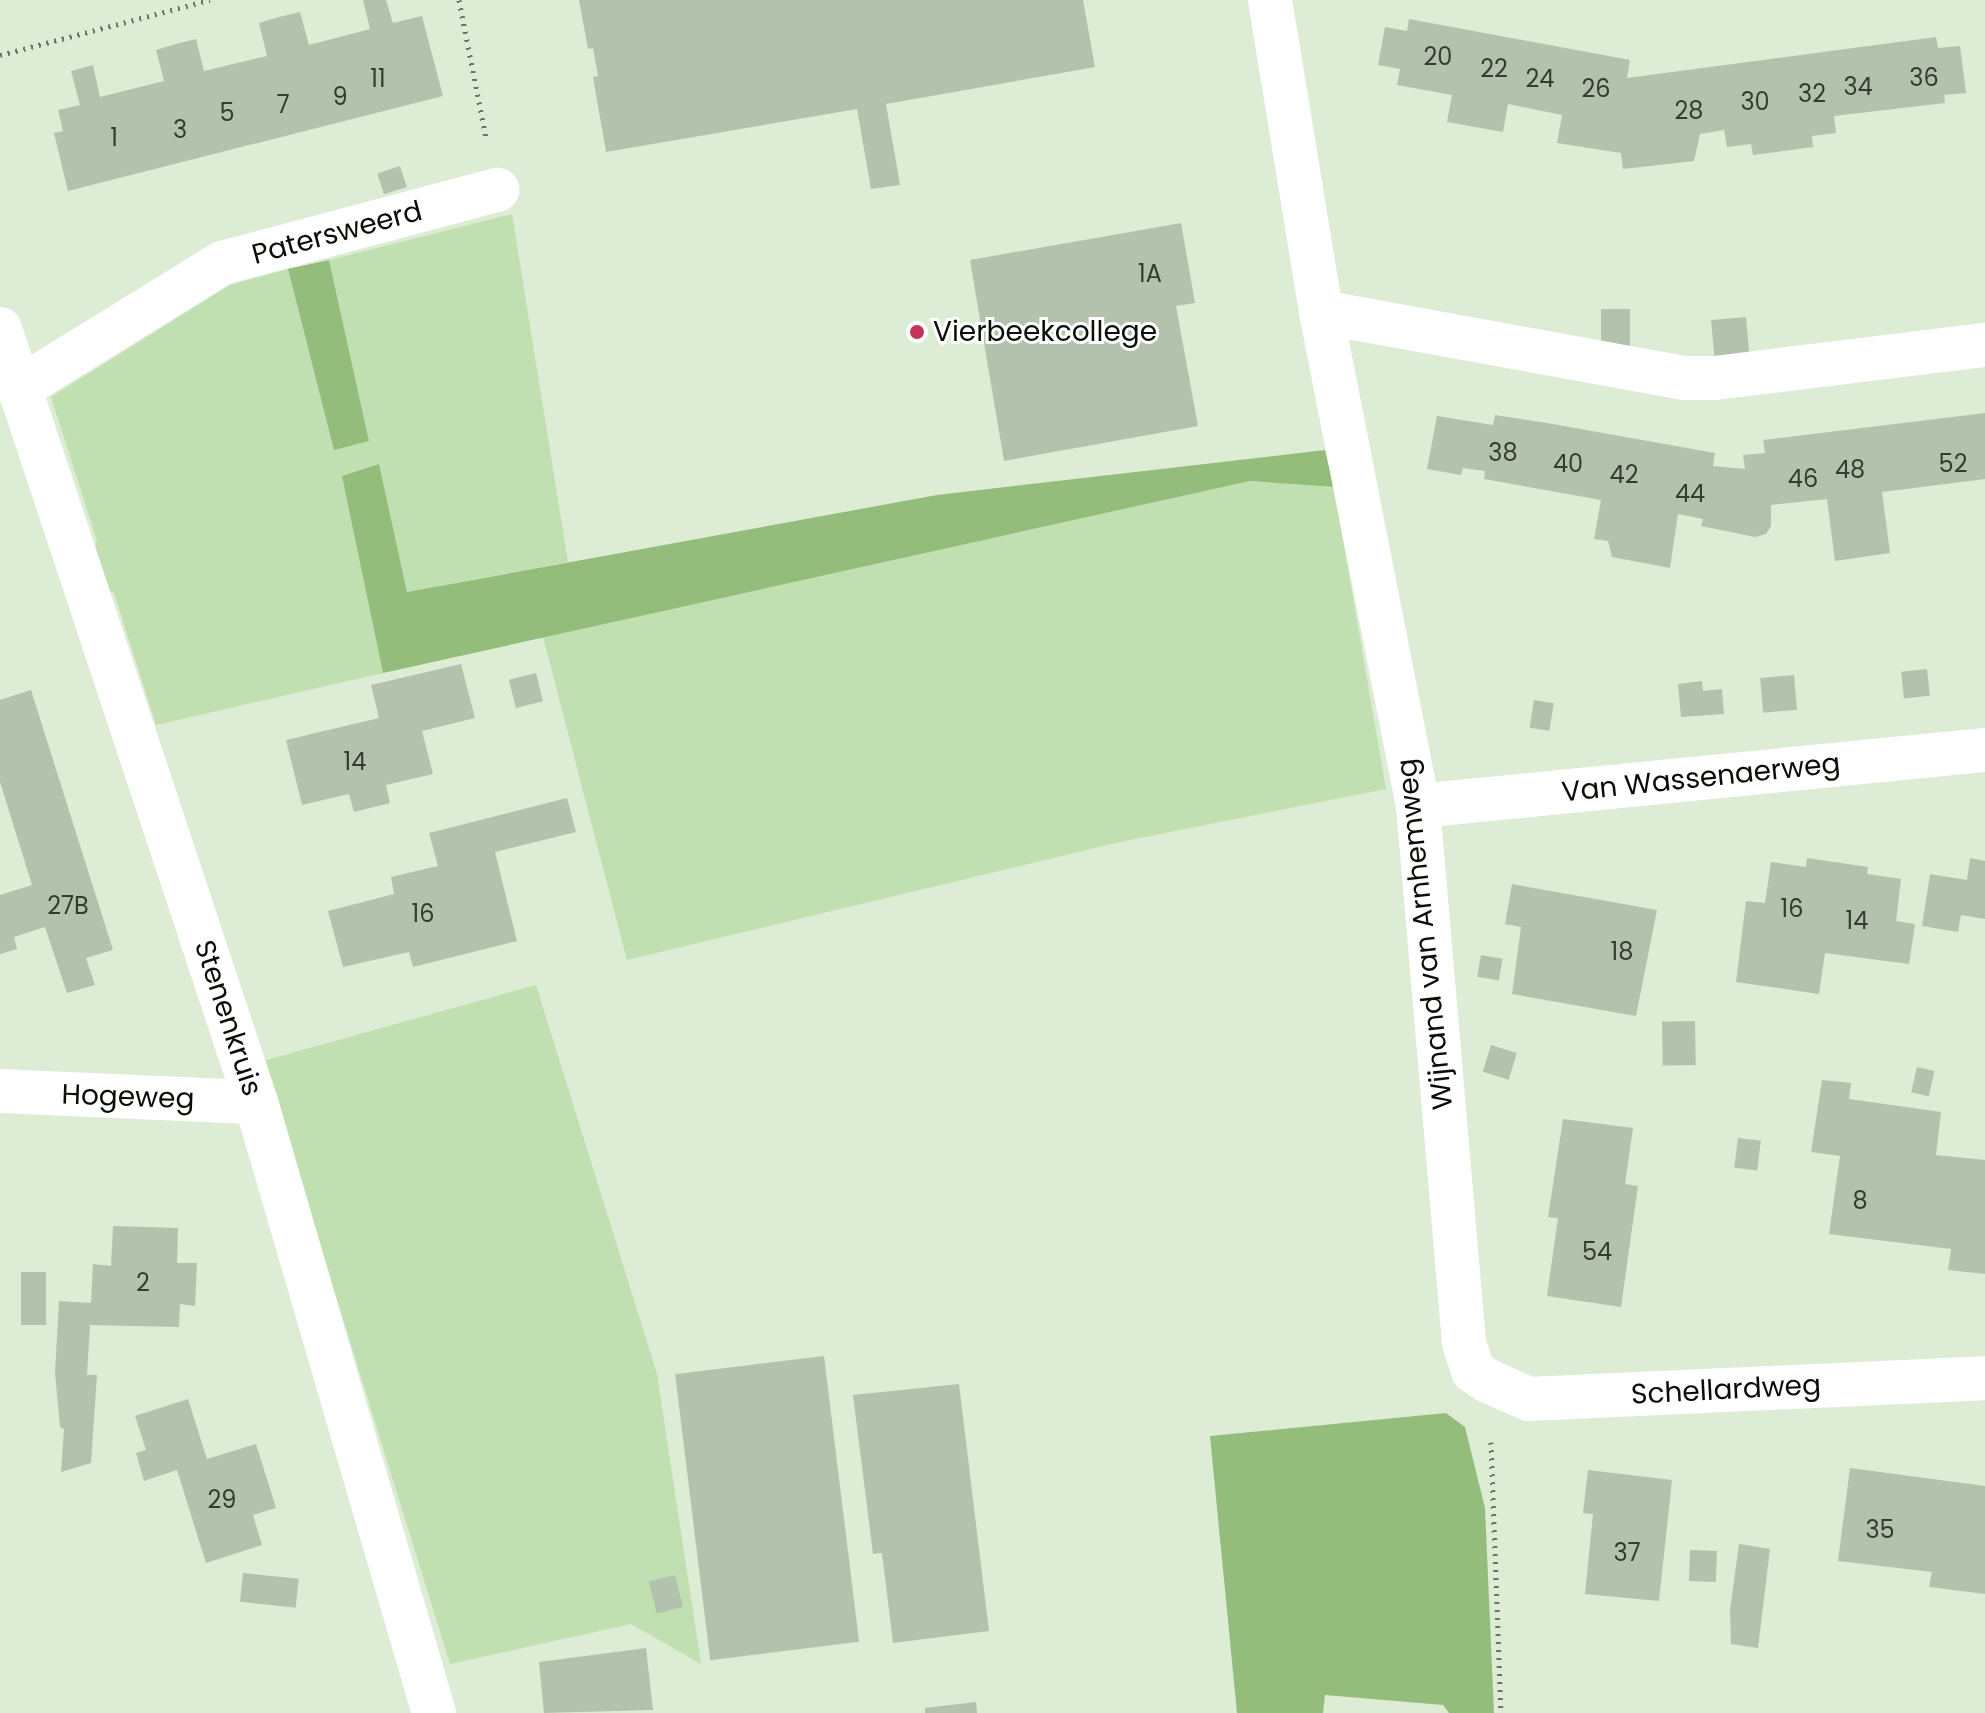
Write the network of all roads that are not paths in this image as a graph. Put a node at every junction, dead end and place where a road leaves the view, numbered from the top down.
1 (1270, 0) edge
2 (497, 190) road end
3 (1321, 312) junction
4 (1985, 345) edge
5 (6, 359) edge
6 (1985, 750) edge
7 (1418, 806) junction
8 (0, 1091) edge
9 (256, 1102) junction
10 (1481, 1376) joint
11 (1985, 1378) edge
12 (434, 1713) edge

1 - 3 street, Wijnand van Arnhemweg
2 - 5 street, Patersweerd
3 - 4 street
3 - 7 street, Wijnand van Arnhemweg
5 - 9 street, Stenenkruis
6 - 7 street, Van Wassenaerweg
7 - 10 street, Wijnand van Arnhemweg
8 - 9 street, Hogeweg
9 - 12 street, Stenenkruis
10 - 11 street, Schellardweg

